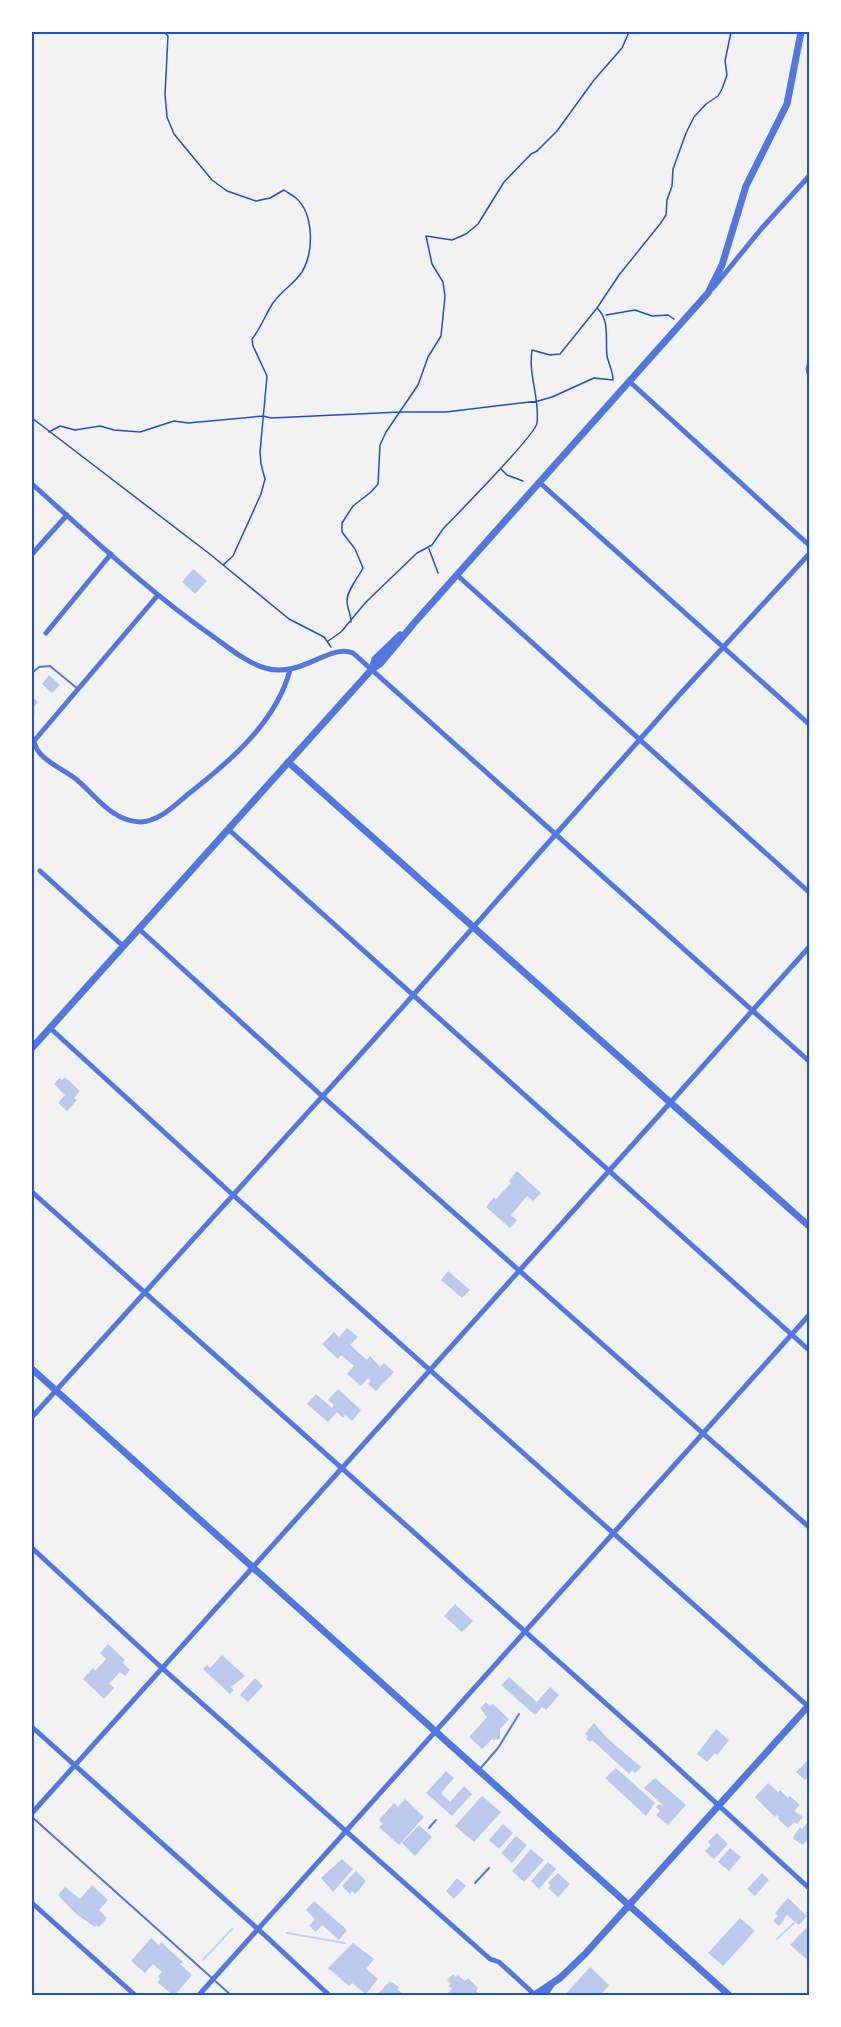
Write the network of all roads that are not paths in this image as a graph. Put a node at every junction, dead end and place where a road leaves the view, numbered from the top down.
1 (801, 32) edge
2 (810, 175) edge
3 (708, 293) junction
4 (810, 361) edge
5 (810, 378) edge
6 (630, 382) junction
7 (539, 482) junction
8 (32, 484) edge
9 (67, 515) junction
10 (810, 546) edge
11 (810, 552) edge
12 (32, 554) edge
13 (111, 554) junction
14 (457, 575) junction
15 (158, 595) junction
16 (46, 633) dead end
17 (723, 646) junction
18 (372, 669) junction
19 (290, 670) junction
20 (32, 673) edge
21 (78, 689) junction
22 (810, 725) edge
23 (640, 740) junction
24 (288, 762) junction
25 (228, 829) junction
26 (557, 834) junction
27 (40, 871) dead end
28 (810, 893) edge
29 (473, 927) junction
30 (139, 929) junction
31 (123, 946) junction
32 (810, 946) edge
33 (412, 996) junction
34 (752, 1010) junction
35 (50, 1028) junction
36 (32, 1046) edge
37 (810, 1062) edge
38 (322, 1096) junction
39 (670, 1103) junction
40 (609, 1171) junction
41 (32, 1192) edge
42 (233, 1195) junction
43 (810, 1227) edge
44 (520, 1271) junction
45 (144, 1294) junction
46 (810, 1314) edge
47 (791, 1334) junction
48 (810, 1351) edge
49 (32, 1369) edge
50 (430, 1370) junction
51 (55, 1391) junction
52 (32, 1417) edge
53 (703, 1433) junction
54 (340, 1469) junction
55 (810, 1528) edge
56 (613, 1534) junction
57 (32, 1548) edge
58 (253, 1568) junction
59 (525, 1633) junction
60 (162, 1668) junction
61 (809, 1706) edge
62 (519, 1714) dead end
63 (32, 1727) edge
64 (436, 1731) junction
65 (74, 1765) junction
66 (479, 1770) junction
67 (718, 1805) junction
68 (32, 1815) edge
69 (436, 1820) dead end
70 (429, 1828) dead end
71 (347, 1831) junction
72 (489, 1868) dead end
73 (475, 1882) dead end
74 (810, 1889) edge
75 (32, 1903) edge
76 (629, 1905) junction
77 (257, 1929) junction
78 (213, 1978) junction
79 (136, 1995) edge
80 (198, 1995) edge
81 (232, 1995) edge
82 (330, 1995) edge
83 (537, 1995) edge
84 (729, 1995) edge

1 - 3 street
2 - 3 street
3 - 6 street
4 - 5 street
6 - 7 street
6 - 10 street
7 - 14 street
7 - 17 street
8 - 9 street
9 - 12 street
9 - 13 street
11 - 17 street
13 - 15 street
13 - 16 street
14 - 18 street
14 - 23 street
15 - 19 street
15 - 21 street
17 - 22 street
17 - 23 street
18 - 19 street
18 - 24 street
18 - 26 street
19 - 21 street
20 - 21 lane
23 - 26 street
23 - 28 street
24 - 25 street
24 - 29 street
25 - 30 street
25 - 33 street
26 - 29 street
26 - 34 street
27 - 31 street
29 - 33 street
29 - 39 street
30 - 31 street
30 - 38 street
31 - 35 street
32 - 34 street
33 - 38 street
33 - 40 street
34 - 37 street
34 - 39 street
35 - 36 street
35 - 42 street
38 - 42 street
38 - 44 street
39 - 40 street
39 - 43 street
40 - 44 street
40 - 47 street
41 - 45 street
42 - 45 street
42 - 50 street
44 - 50 street
44 - 53 street
45 - 51 street
45 - 54 street
46 - 47 street
47 - 48 street
47 - 53 street
49 - 51 street
50 - 54 street
50 - 56 street
51 - 52 street
51 - 58 street
53 - 55 street
53 - 56 street
54 - 58 street
54 - 59 street
56 - 59 street
56 - 61 street
57 - 60 street
58 - 60 street
58 - 64 street
59 - 64 street
59 - 67 street
60 - 65 street
60 - 71 street
61 - 67 street
62 - 66 lane
63 - 65 street
64 - 66 street
64 - 71 street
65 - 68 street
65 - 77 street
66 - 76 street
67 - 74 street
67 - 76 street
68 - 78 lane
69 - 70 lane
71 - 77 street
71 - 83 street
72 - 73 lane
75 - 79 street
76 - 83 street
76 - 84 street
77 - 78 street
77 - 82 street
78 - 80 street
78 - 81 lane

